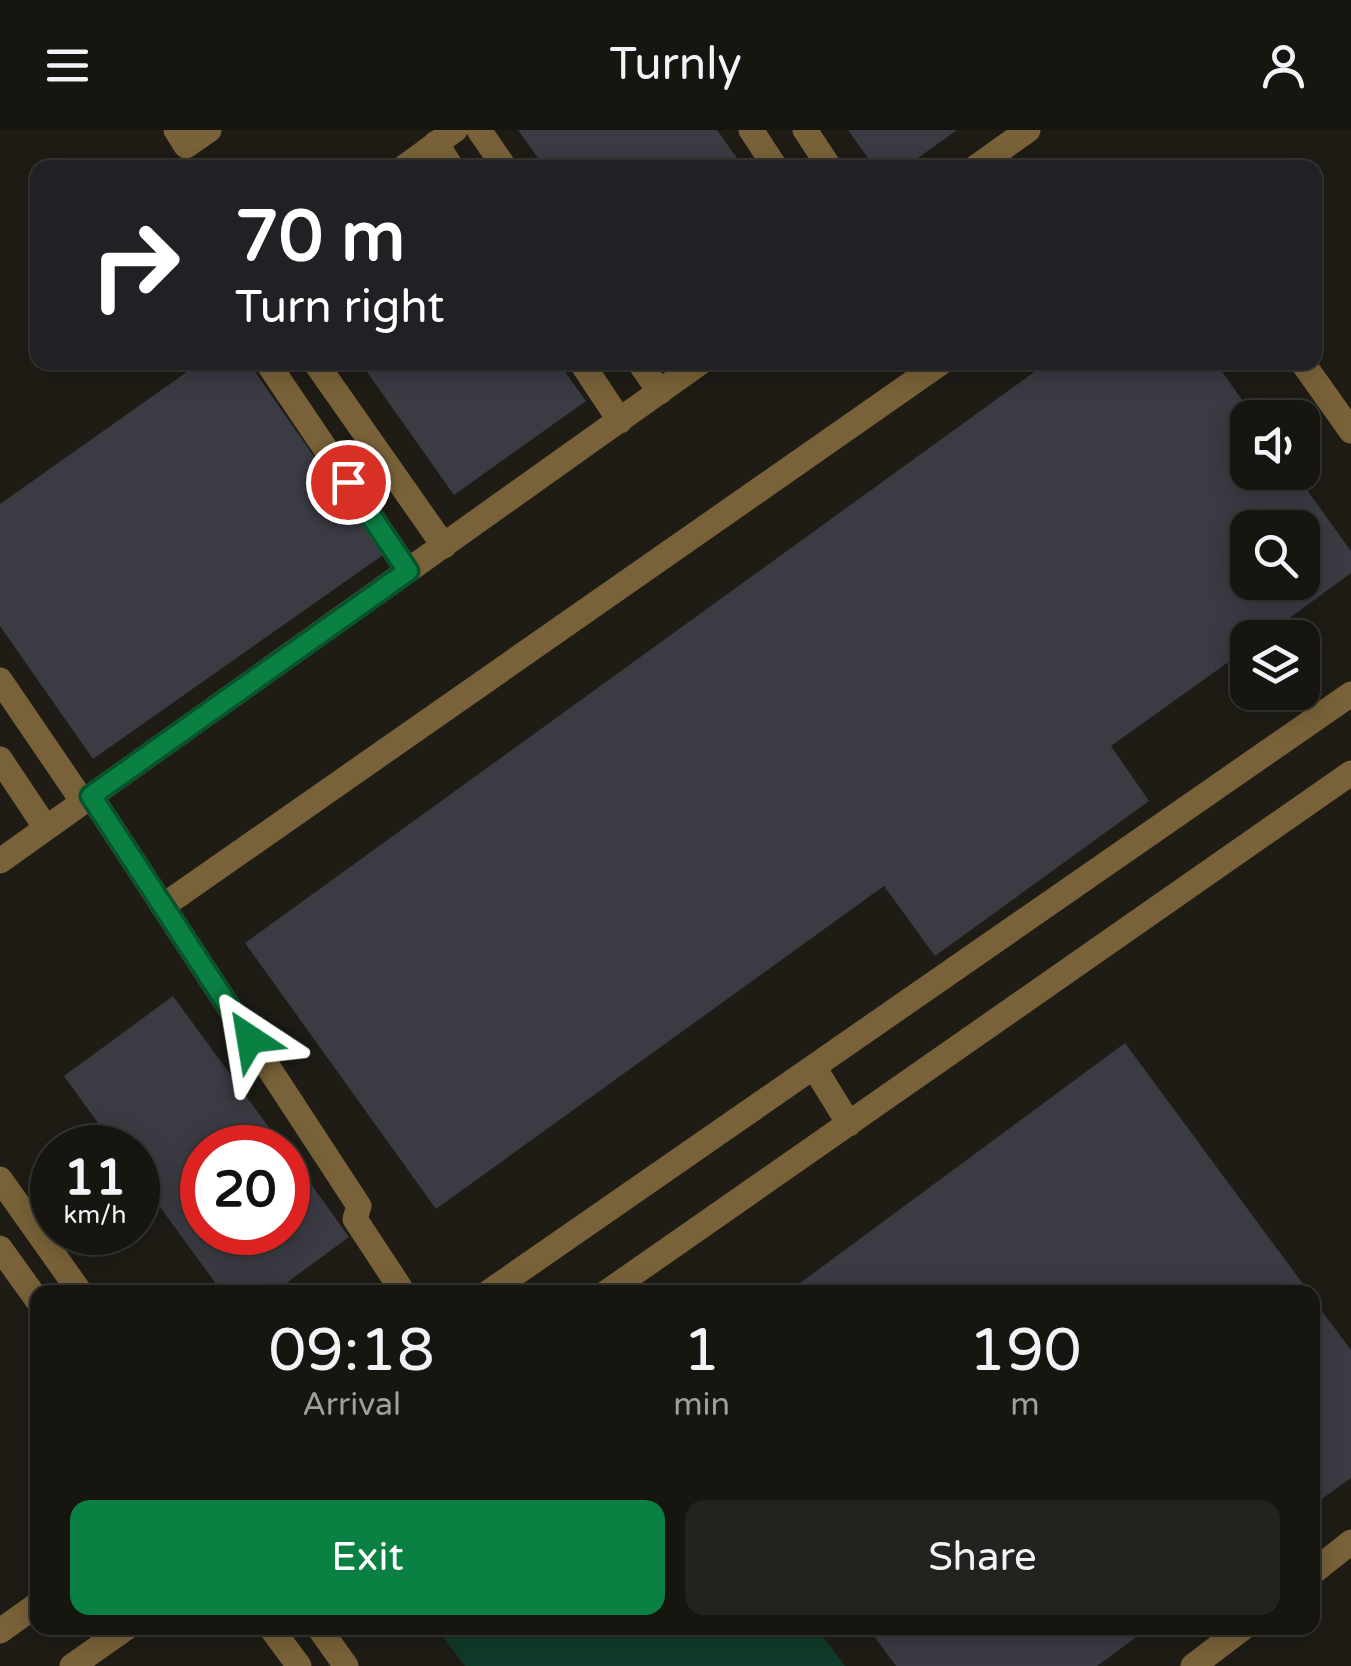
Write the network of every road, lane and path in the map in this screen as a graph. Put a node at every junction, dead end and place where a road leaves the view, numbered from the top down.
1 (176, 130) edge
2 (208, 130) edge
3 (479, 130) edge
4 (751, 130) edge
5 (805, 130) edge
6 (1028, 130) edge
7 (446, 137) edge
8 (415, 160) edge
9 (500, 160) edge
10 (771, 160) edge
11 (825, 160) edge
12 (987, 160) edge
13 (272, 370) edge
14 (321, 370) edge
15 (587, 370) edge
16 (645, 370) edge
17 (690, 370) edge
18 (931, 370) edge
19 (1308, 370) edge
20 (660, 392) junction
21 (620, 420) junction
22 (1351, 431) edge
23 (444, 546) junction
24 (408, 571) junction
25 (0, 680) edge
26 (1351, 694) edge
27 (0, 759) edge
28 (1351, 772) edge
29 (87, 799) junction
30 (46, 828) junction
31 (0, 861) edge
32 (162, 906) junction
33 (814, 1067) junction
34 (849, 1124) junction
35 (0, 1179) edge
36 (0, 1248) edge
37 (75, 1285) edge
38 (398, 1285) edge
39 (498, 1285) edge
40 (617, 1285) edge
41 (30, 1290) edge
42 (1351, 1542) edge
43 (1320, 1567) edge
44 (30, 1610) edge
45 (0, 1631) edge
46 (277, 1635) edge
47 (324, 1635) edge
48 (1233, 1635) edge
49 (91, 1638) edge
50 (72, 1666) edge
51 (299, 1666) edge
52 (346, 1666) edge
53 (1194, 1666) edge

1 - 2 lane
3 - 9 lane
4 - 10 lane
5 - 11 lane
6 - 12 lane
7 - 8 lane
13 - 24 lane
14 - 23 lane
15 - 21 lane
16 - 20 lane
17 - 20 lane
18 - 32 lane
19 - 22 lane
20 - 21 lane
21 - 23 lane
23 - 24 lane
24 - 29 lane
25 - 29 lane
26 - 33 lane
27 - 30 lane
28 - 34 lane
29 - 30 lane
29 - 32 lane
30 - 31 lane
32 - 38 lane
33 - 34 lane
33 - 39 lane
34 - 40 lane
35 - 37 lane
36 - 41 lane
42 - 43 lane
44 - 45 lane
46 - 51 lane
47 - 52 lane
48 - 53 lane
49 - 50 lane

